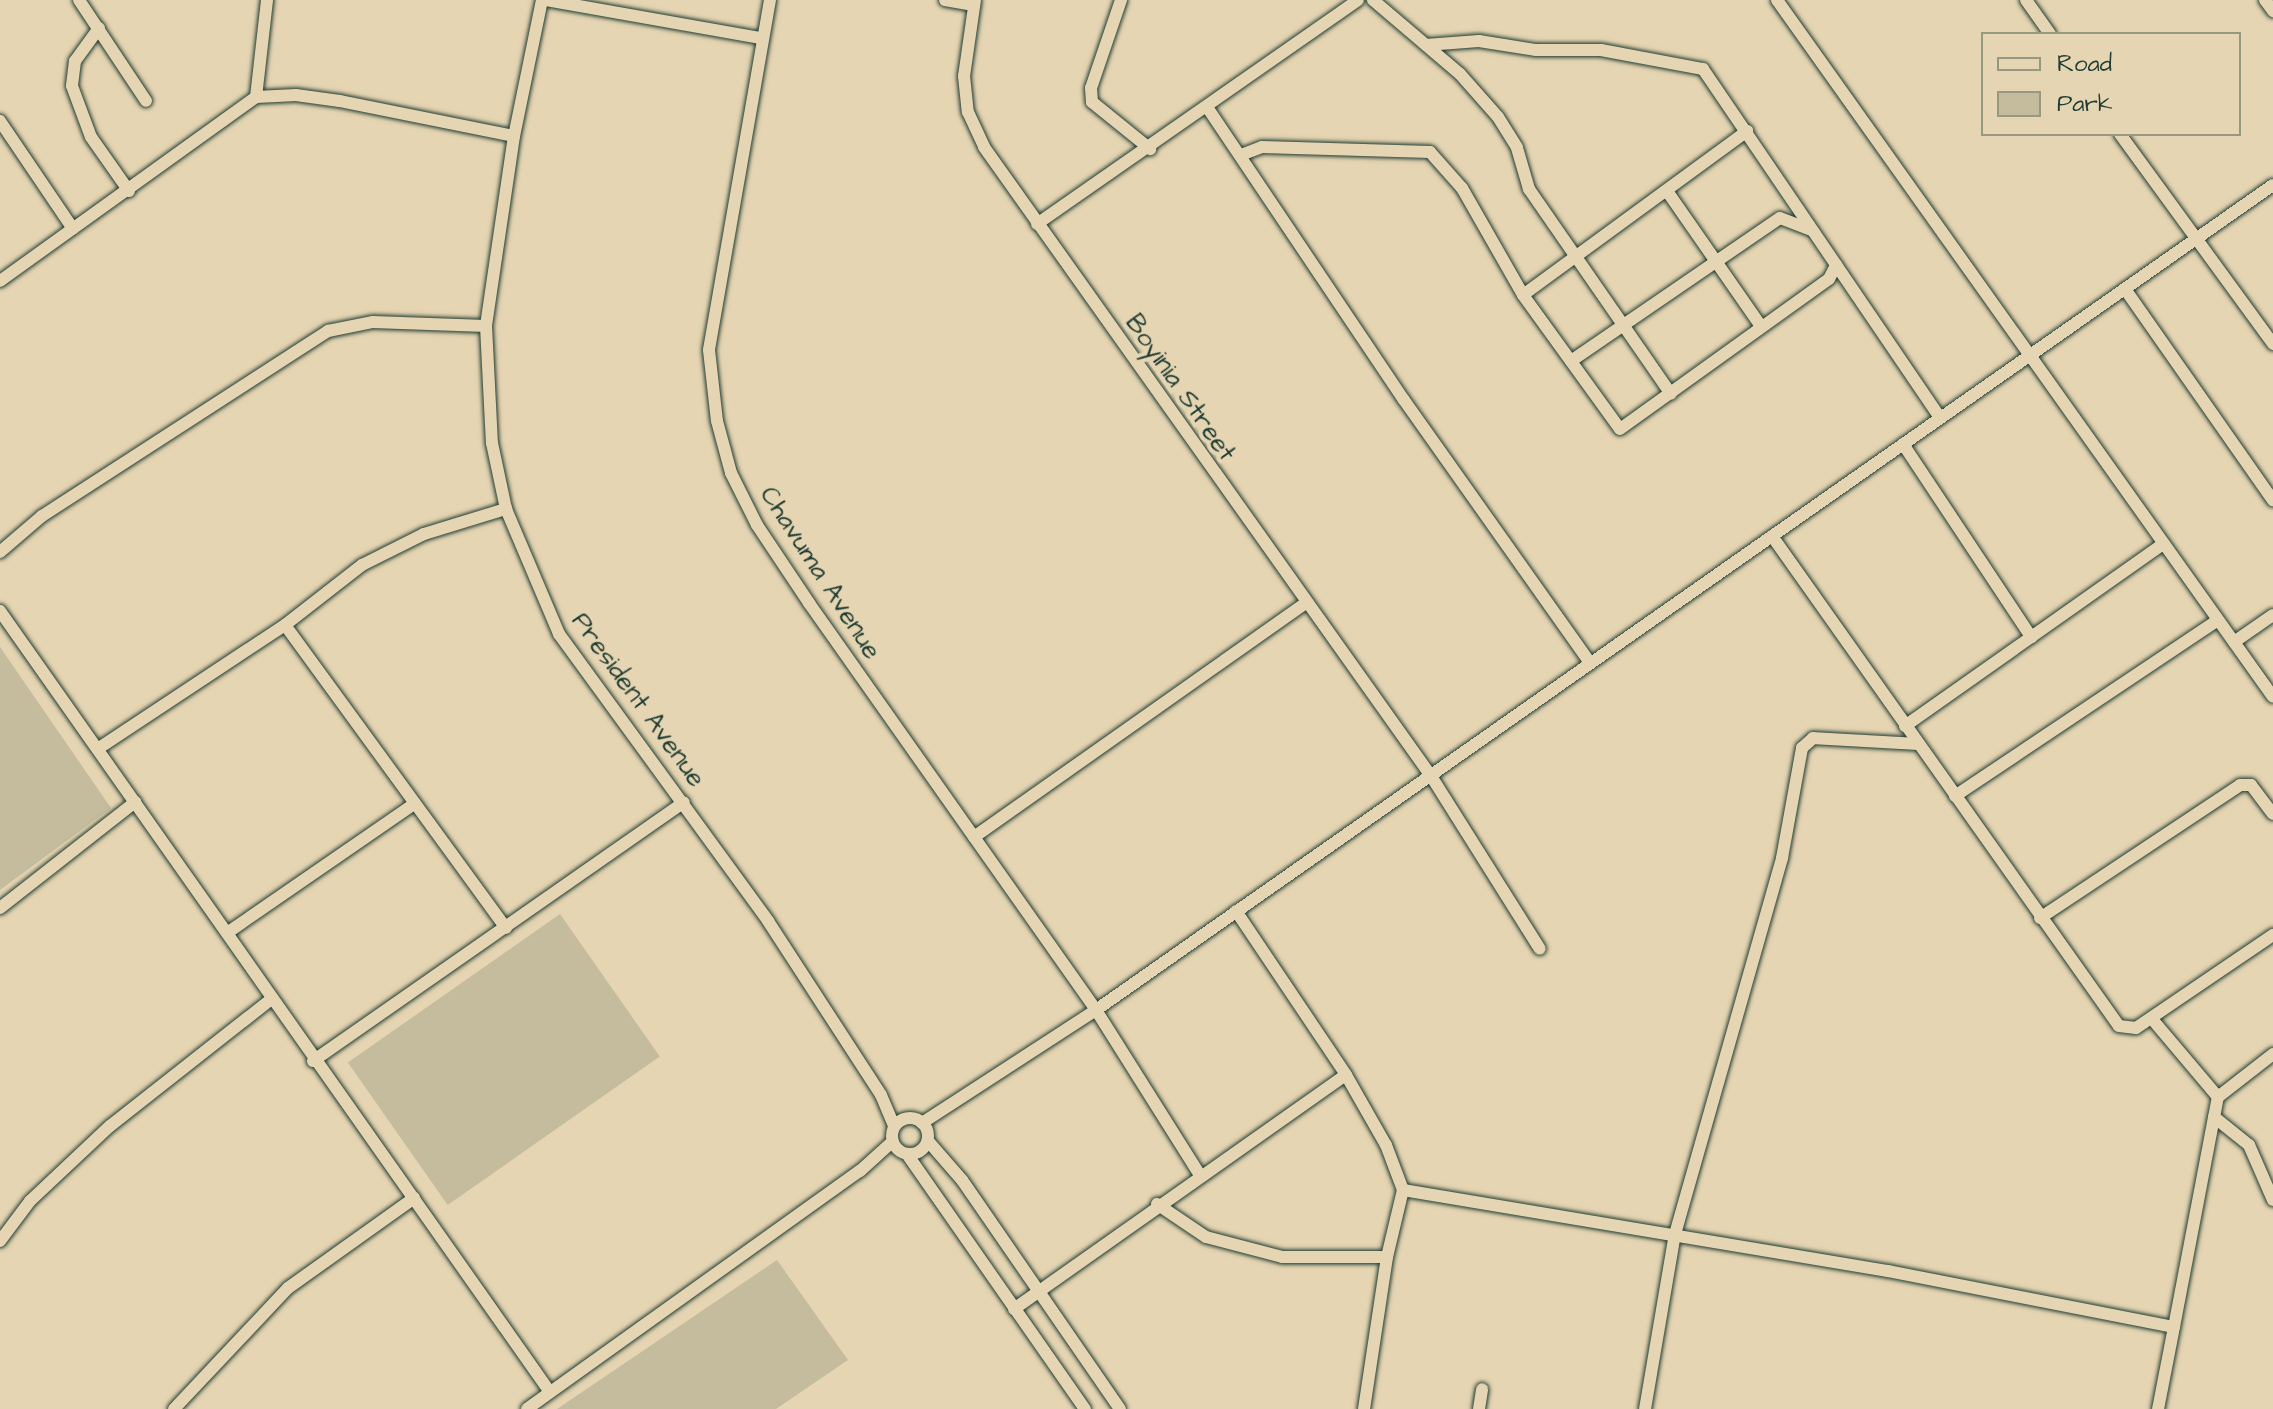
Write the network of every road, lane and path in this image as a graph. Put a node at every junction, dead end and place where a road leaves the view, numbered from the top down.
1 (79, 0) edge
2 (267, 0) edge
3 (543, 0) edge
4 (770, 0) edge
5 (945, 0) edge
6 (1121, 0) edge
7 (1358, 0) edge
8 (1373, 0) edge
9 (1777, 0) edge
10 (2026, 0) edge
11 (2265, 0) edge
12 (975, 2) edge
13 (2273, 11) edge
14 (99, 28) junction
15 (2049, 32) edge
16 (761, 38) junction
17 (1426, 45) junction
18 (256, 97) junction
19 (146, 101) dead end
20 (1207, 107) junction
21 (0, 121) edge
22 (1747, 131) junction
23 (514, 136) junction
24 (2121, 136) edge
25 (1150, 149) junction
26 (1241, 155) junction
27 (2272, 187) edge
28 (129, 191) junction
29 (1667, 191) junction
30 (1037, 224) junction
31 (73, 229) junction
32 (1815, 232) junction
33 (2194, 241) junction
34 (1575, 257) junction
35 (1716, 261) junction
36 (1836, 265) junction
37 (0, 281) edge
38 (1821, 285) junction
39 (2125, 289) junction
40 (1523, 295) junction
41 (1859, 297) junction
42 (1620, 323) junction
43 (486, 326) junction
44 (1761, 326) junction
45 (2273, 344) edge
46 (2031, 355) junction
47 (1571, 361) junction
48 (1671, 394) junction
49 (1940, 418) junction
50 (1903, 444) junction
51 (2273, 500) edge
52 (506, 509) junction
53 (1772, 536) junction
54 (2163, 544) junction
55 (0, 552) edge
56 (1304, 604) junction
57 (0, 611) edge
58 (2273, 615) edge
59 (2218, 620) junction
60 (285, 625) junction
61 (2031, 637) junction
62 (2234, 642) junction
63 (1590, 663) junction
64 (2273, 697) edge
65 (1905, 726) junction
66 (1917, 744) junction
67 (99, 748) junction
68 (1431, 776) junction
69 (1955, 796) junction
70 (135, 802) junction
71 (684, 802) junction
72 (414, 804) junction
73 (2273, 814) edge
74 (974, 837) junction
75 (0, 908) edge
76 (1236, 911) junction
77 (2040, 918) junction
78 (506, 928) junction
79 (227, 933) junction
80 (2273, 935) edge
81 (1540, 949) dead end
82 (270, 1000) junction
83 (1096, 1010) junction
84 (2152, 1019) junction
85 (2273, 1054) edge
86 (313, 1061) junction
87 (1346, 1075) junction
88 (881, 1095) junction
89 (2218, 1097) junction
90 (2214, 1117) junction
91 (894, 1126) junction
92 (922, 1128) junction
93 (899, 1149) junction
94 (1200, 1175) junction
95 (1403, 1190) junction
96 (414, 1198) junction
97 (2273, 1200) edge
98 (1157, 1204) junction
99 (1675, 1234) junction
100 (0, 1241) edge
101 (1387, 1257) junction
102 (1036, 1293) junction
103 (1014, 1309) junction
104 (2174, 1327) junction
105 (1482, 1389) dead end
106 (550, 1392) junction
107 (174, 1409) edge
108 (527, 1409) edge
109 (1085, 1409) edge
110 (1120, 1409) edge
111 (1364, 1409) edge
112 (1479, 1409) edge
113 (1645, 1409) edge
114 (2158, 1409) edge

1 - 14 street
2 - 18 street
3 - 16 street
3 - 23 street, President Avenue
4 - 16 street, Chavuma Avenue
5 - 12 street
6 - 25 street
7 - 20 street
8 - 17 street
9 - 46 street
10 - 15 street
11 - 13 street
12 - 30 street, Boyinia Street
14 - 19 street
14 - 28 street
16 - 74 street, Chavuma Avenue
17 - 22 street
17 - 34 street
18 - 23 street
18 - 28 street
20 - 25 street
20 - 26 street
21 - 31 street
22 - 29 street
22 - 32 street
23 - 43 street, President Avenue
24 - 33 street
25 - 30 street
26 - 40 street
26 - 63 street
27 - 33 street
28 - 31 street
29 - 34 street
29 - 35 street
30 - 56 street, Boyinia Street
31 - 37 street
32 - 35 street
32 - 36 street
33 - 39 street
33 - 45 street
34 - 40 street
34 - 42 street
35 - 42 street
35 - 44 street
36 - 38 street
36 - 41 street
38 - 41 street
38 - 44 street
39 - 46 street
39 - 51 street
40 - 47 street
41 - 49 street
42 - 47 street
42 - 48 street
43 - 52 street, President Avenue
43 - 55 street
44 - 48 street
46 - 49 street
46 - 54 street
47 - 48 street
49 - 50 street
50 - 53 street
50 - 61 street
52 - 60 street
52 - 71 street, President Avenue
53 - 63 street
53 - 65 street
54 - 59 street
54 - 61 street
56 - 68 street, Boyinia Street
56 - 74 street
57 - 67 street
58 - 62 street
59 - 62 street
59 - 69 street
60 - 67 street
60 - 72 street
61 - 65 street
62 - 64 street
63 - 68 street
65 - 66 street
66 - 69 street
66 - 99 street
67 - 70 street
68 - 76 street
68 - 81 street, Boyinia Street
69 - 77 street
70 - 75 street
70 - 79 street
71 - 78 street
71 - 88 street, President Avenue
72 - 78 street
72 - 79 street
73 - 77 street
74 - 83 street, Chavuma Avenue
76 - 83 street
76 - 87 street
77 - 84 street
78 - 86 street
79 - 82 street
80 - 84 street
82 - 86 street
82 - 100 street
83 - 92 street
83 - 94 street, Chavuma Avenue
84 - 89 street
85 - 89 street
86 - 96 street
87 - 94 street
87 - 95 street
88 - 91 street, President Avenue
88 - 92 street, President Avenue
89 - 90 street
90 - 97 street
90 - 104 street
91 - 92 street
91 - 93 street
92 - 93 street
92 - 102 street, President Avenue
93 - 103 street
93 - 106 street
94 - 98 street
95 - 99 street
95 - 101 street
96 - 106 street
96 - 107 street
98 - 101 street
98 - 102 street
99 - 104 street
99 - 113 street
101 - 111 street
102 - 103 street
102 - 110 street, President Avenue
103 - 109 street
104 - 114 street
105 - 112 street
106 - 108 street

